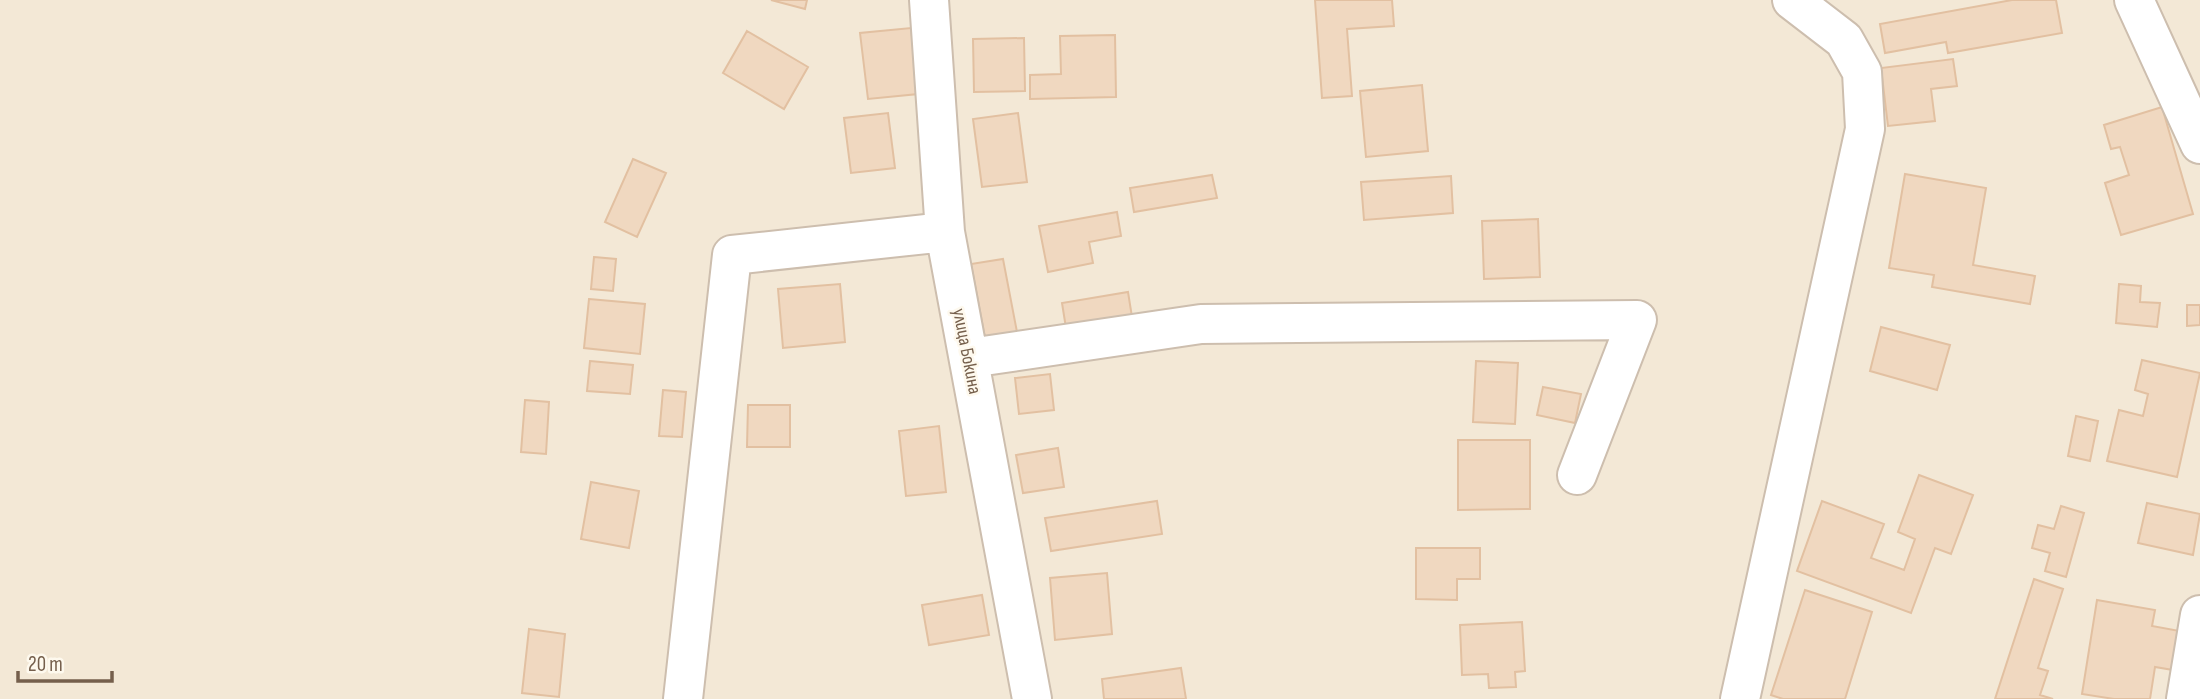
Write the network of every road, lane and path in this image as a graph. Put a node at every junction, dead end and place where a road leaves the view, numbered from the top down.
1 (929, 0) edge
2 (1792, 0) edge
3 (2134, 0) edge
4 (2200, 144) edge
5 (946, 232) junction
6 (970, 358) junction
7 (1577, 475) dead end
8 (2200, 615) edge
9 (683, 699) edge
10 (1032, 699) edge
11 (1740, 699) edge
12 (2186, 699) edge

1 - 5 street, улица Бокина
2 - 11 street
3 - 4 street
5 - 6 street, улица Бокина
5 - 9 street
6 - 7 street
6 - 10 street, улица Бокина
8 - 12 street

